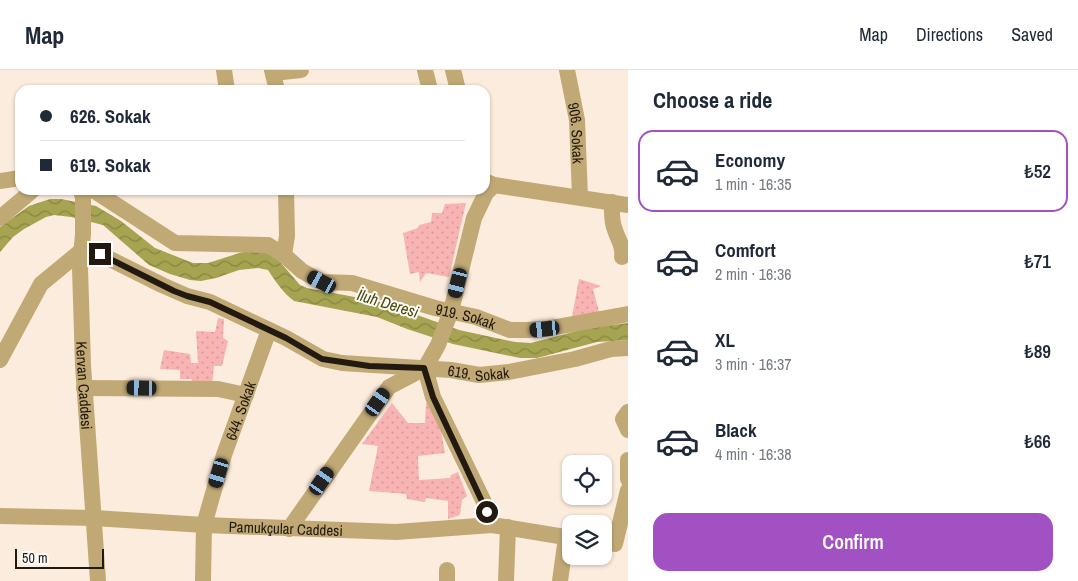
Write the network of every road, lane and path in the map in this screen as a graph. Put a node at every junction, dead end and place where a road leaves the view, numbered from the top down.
1 (224, 70) edge
2 (301, 70) edge
3 (425, 70) edge
4 (453, 70) edge
5 (567, 70) edge
6 (273, 72) edge
7 (226, 85) edge
8 (276, 85) edge
9 (429, 85) edge
10 (457, 85) edge
11 (15, 179) edge
12 (0, 181) edge
13 (490, 183) edge
14 (27, 195) edge
15 (86, 195) edge
16 (90, 195) edge
17 (286, 195) edge
18 (485, 195) edge
19 (580, 197) junction
20 (612, 202) junction
21 (628, 204) edge
22 (0, 218) edge
23 (82, 251) junction
24 (284, 255) junction
25 (622, 257) dead end
26 (628, 314) edge
27 (450, 315) junction
28 (269, 330) junction
29 (628, 348) edge
30 (0, 360) edge
31 (424, 368) junction
32 (84, 388) junction
33 (246, 394) junction
34 (628, 412) edge
35 (628, 430) edge
36 (628, 460) edge
37 (628, 480) edge
38 (628, 490) edge
39 (0, 516) edge
40 (94, 518) junction
41 (204, 525) junction
42 (500, 526) junction
43 (289, 528) junction
44 (562, 536) edge
45 (616, 544) edge
46 (563, 565) edge
47 (98, 581) edge
48 (202, 581) edge
49 (506, 581) edge
50 (560, 581) edge

1 - 7 street
2 - 6 street
3 - 9 street
4 - 10 street
5 - 19 street, 906. Sokak
6 - 8 street
11 - 12 street
13 - 19 street
14 - 22 street
15 - 23 street, Kervan Caddesi
16 - 24 street, 919. Sokak
17 - 24 street
18 - 27 street
19 - 20 street
20 - 21 street
20 - 25 street
23 - 28 street, 619. Sokak
23 - 30 street
23 - 32 street, Kervan Caddesi
24 - 27 street, 919. Sokak
26 - 27 street, 919. Sokak
27 - 31 street
28 - 31 street, 619. Sokak
28 - 33 street, 644. Sokak
29 - 31 street, 619. Sokak
31 - 42 street
31 - 43 street
32 - 33 street
32 - 40 street, Kervan Caddesi
33 - 41 street, 644. Sokak
34 - 35 street
36 - 37 street
38 - 45 street
39 - 40 street, Pamukçular Caddesi
40 - 41 street, Pamukçular Caddesi
40 - 47 street, Kervan Caddesi
41 - 43 street, Pamukçular Caddesi
41 - 48 street, 644. Sokak
42 - 43 street, Pamukçular Caddesi
42 - 44 street, Pamukçular Caddesi
42 - 49 street
46 - 50 street

